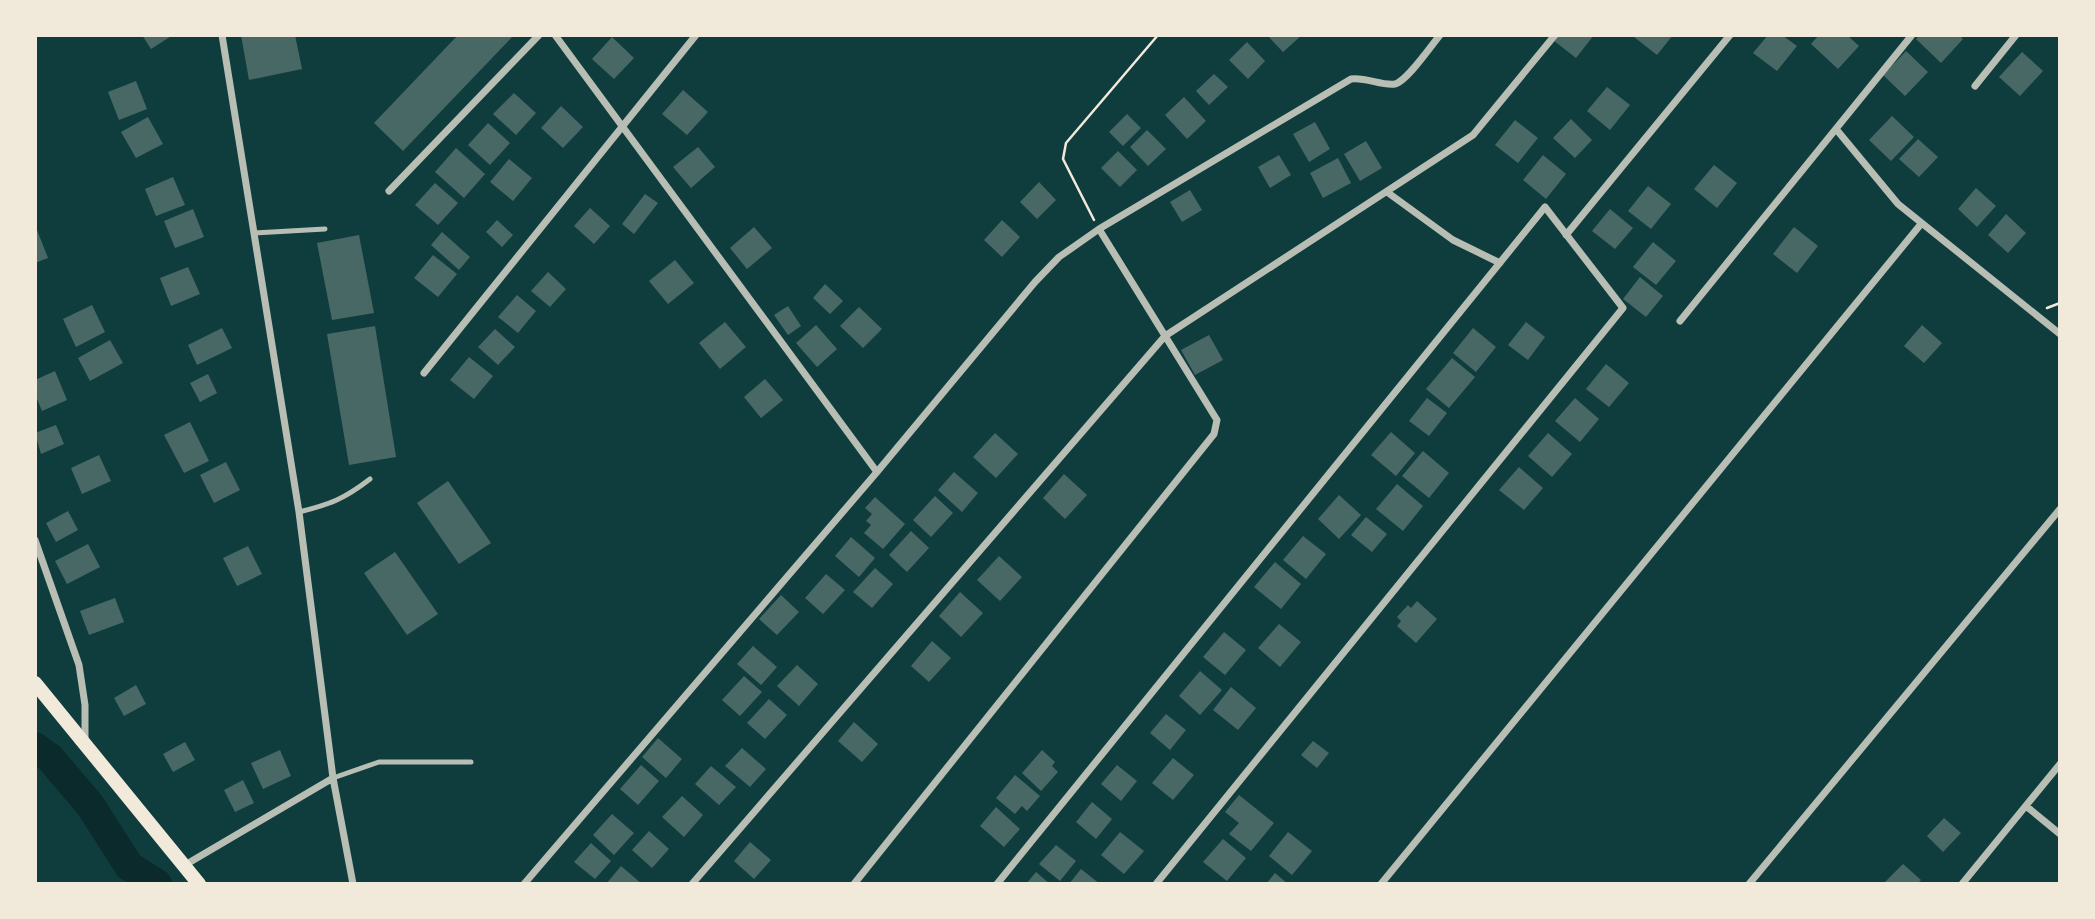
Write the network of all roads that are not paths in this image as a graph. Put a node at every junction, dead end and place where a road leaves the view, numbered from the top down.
1 (222, 35) edge
2 (539, 35) edge
3 (555, 35) edge
4 (696, 35) edge
5 (1440, 35) edge
6 (1555, 35) edge
7 (1730, 35) edge
8 (1912, 35) edge
9 (2016, 35) edge
10 (1975, 86) dead end
11 (623, 127) junction
12 (1836, 129) junction
13 (389, 191) dead end
14 (1387, 192) junction
15 (1921, 224) junction
16 (325, 229) dead end
17 (1099, 229) junction
18 (254, 233) junction
19 (1566, 235) junction
20 (1500, 263) junction
21 (1680, 321) dead end
22 (2060, 334) edge
23 (1165, 336) junction
24 (424, 373) dead end
25 (877, 472) junction
26 (370, 479) dead end
27 (2060, 509) edge
28 (299, 512) junction
29 (35, 540) edge
30 (35, 683) edge
31 (85, 743) junction
32 (471, 762) dead end
33 (2060, 764) edge
34 (333, 778) junction
35 (2026, 806) junction
36 (2060, 834) edge
37 (185, 864) junction
38 (199, 884) edge
39 (353, 884) edge
40 (524, 884) edge
41 (692, 884) edge
42 (854, 884) edge
43 (997, 884) edge
44 (1156, 884) edge
45 (1381, 884) edge
46 (1749, 884) edge
47 (1962, 884) edge

1 - 18 street
2 - 13 street
3 - 11 street
4 - 11 street
5 - 17 street
6 - 14 street
7 - 19 street
8 - 12 street
9 - 10 street
11 - 24 street
11 - 25 street
12 - 15 street
12 - 21 street
14 - 20 street
14 - 23 street
15 - 22 street
15 - 45 street
16 - 18 lane
17 - 23 street
17 - 25 street
18 - 28 street
19 - 20 street
19 - 44 street
20 - 43 street
23 - 41 street
23 - 42 street
25 - 40 street
26 - 28 lane
27 - 46 street
28 - 34 street
29 - 31 street
30 - 31 main road
31 - 37 main road
32 - 34 lane
33 - 35 street
34 - 37 street
34 - 39 street
35 - 36 street
35 - 47 street
37 - 38 main road

